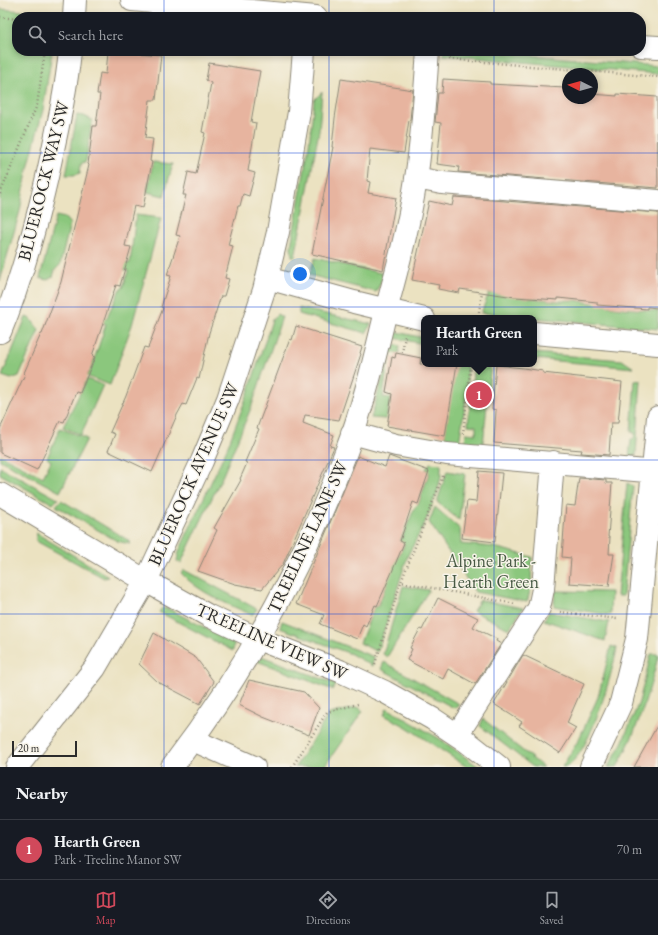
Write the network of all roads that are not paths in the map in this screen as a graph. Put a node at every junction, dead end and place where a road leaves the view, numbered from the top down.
1 (75, 0) edge
2 (132, 0) edge
3 (74, 12) edge
4 (258, 12) edge
5 (646, 46) edge
6 (658, 47) edge
7 (70, 56) edge
8 (304, 56) edge
9 (426, 56) edge
10 (416, 178) junction
11 (658, 201) edge
12 (267, 278) junction
13 (387, 310) junction
14 (421, 318) edge
15 (0, 332) edge
16 (537, 333) edge
17 (658, 344) edge
18 (658, 417) edge
19 (352, 433) junction
20 (553, 462) junction
21 (655, 471) edge
22 (0, 494) edge
23 (146, 580) junction
24 (258, 639) junction
25 (457, 735) junction
26 (193, 740) junction
27 (17, 767) edge
28 (172, 767) edge
29 (254, 767) edge
30 (499, 767) edge
31 (591, 767) edge

1 - 3 street
2 - 4 street
5 - 6 street
7 - 15 street, BLUEROCK WAY SW
8 - 12 street, BLUEROCK AVENUE SW
9 - 10 street, TREELINE LANE SW
10 - 11 street
10 - 13 street, TREELINE LANE SW
12 - 13 street
12 - 23 street, BLUEROCK AVENUE SW
13 - 14 street
13 - 19 street, TREELINE LANE SW
16 - 17 street
18 - 21 street
19 - 20 street
19 - 24 street, TREELINE LANE SW
20 - 21 street
20 - 25 street
21 - 31 street
22 - 23 street, TREELINE VIEW SW
23 - 24 street, TREELINE VIEW SW
23 - 27 street, BLUEROCK AVENUE SW
24 - 25 street, TREELINE VIEW SW
24 - 26 street, TREELINE LANE SW
25 - 30 street, TREELINE VIEW SW
26 - 28 street, TREELINE LANE SW
26 - 29 street

